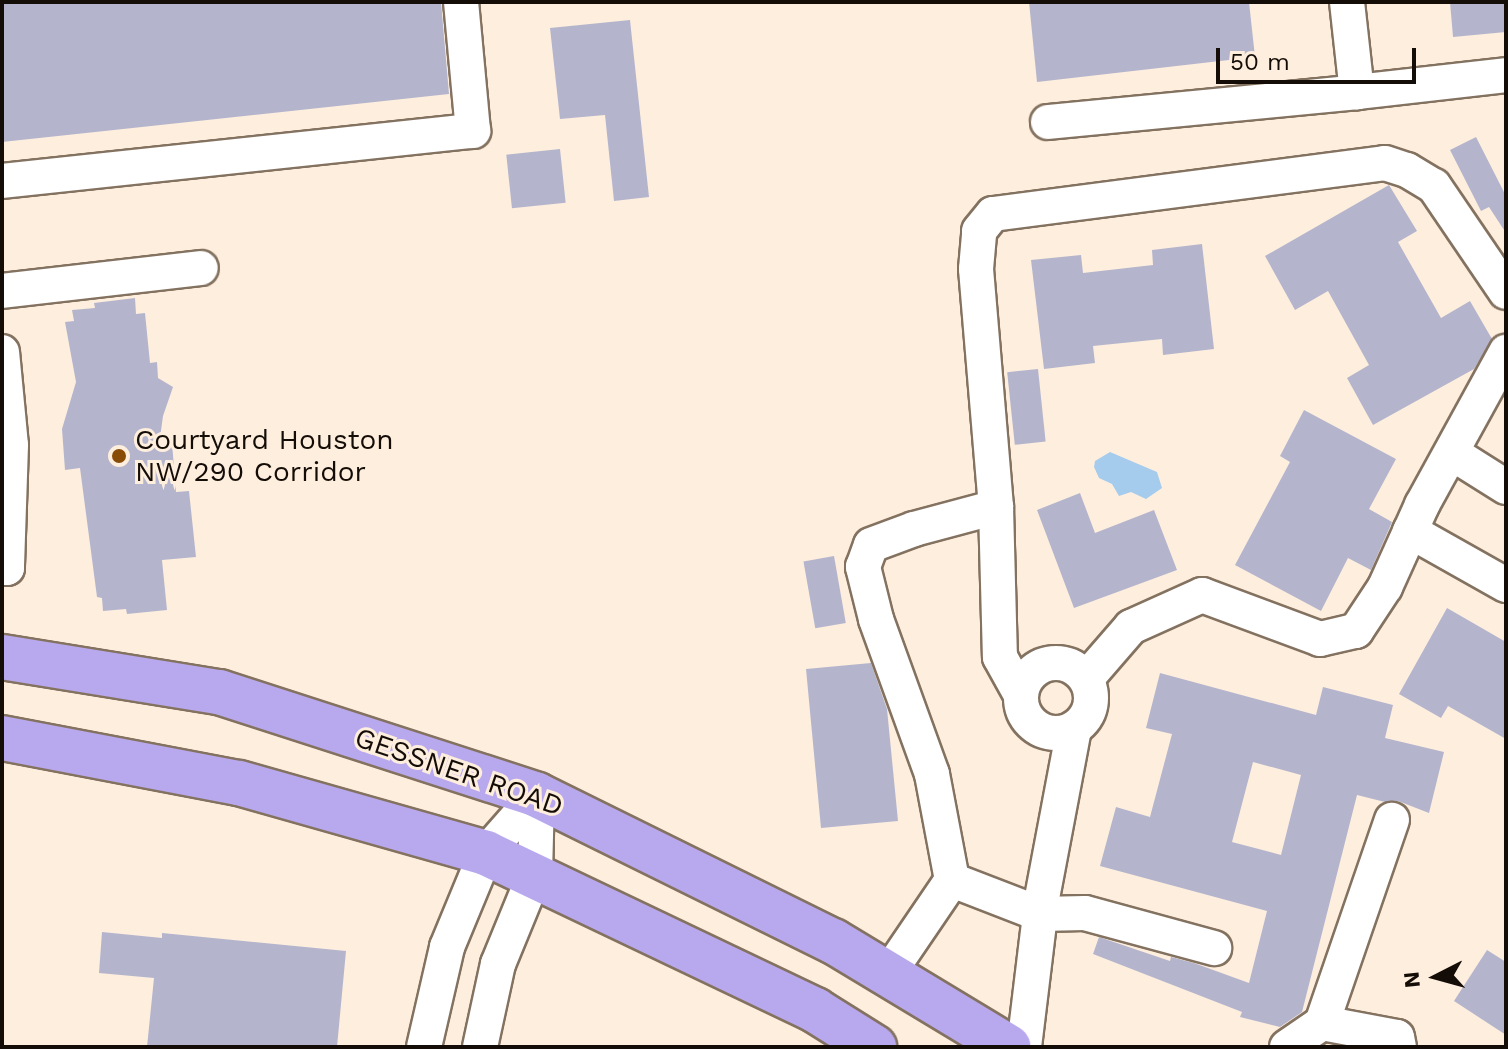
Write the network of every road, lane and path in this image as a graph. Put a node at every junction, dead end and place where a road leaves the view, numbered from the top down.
1 (461, 2) edge
2 (1347, 2) edge
3 (1506, 75) edge
4 (1357, 92) junction
5 (1048, 122) dead end
6 (2, 181) edge
7 (201, 268) dead end
8 (2, 291) edge
9 (1506, 292) edge
10 (2, 352) edge
11 (1506, 352) edge
12 (1452, 453) junction
13 (1506, 487) edge
14 (996, 507) junction
15 (1410, 531) junction
16 (2, 568) edge
17 (1506, 585) edge
18 (2, 657) edge
19 (1086, 679) junction
20 (1021, 695) junction
21 (1074, 728) junction
22 (2, 738) edge
23 (537, 795) junction
24 (1392, 820) dead end
25 (486, 853) junction
26 (535, 874) junction
27 (952, 880) junction
28 (1040, 914) junction
29 (1214, 948) dead end
30 (901, 958) junction
31 (1322, 1023) junction
32 (424, 1047) edge
33 (480, 1047) edge
34 (874, 1047) edge
35 (1009, 1047) edge
36 (1024, 1047) edge
37 (1287, 1047) edge
38 (1399, 1047) edge

1 - 6 street
2 - 4 street
3 - 4 street
4 - 5 street
7 - 8 street
9 - 14 street
10 - 16 street
11 - 12 street
12 - 13 street
12 - 15 street
14 - 20 street
14 - 27 street
15 - 17 street
15 - 19 street
18 - 23 main road, GESSNER ROAD
19 - 20 street
19 - 21 street
20 - 21 street
21 - 28 street
22 - 25 main road
23 - 25 street
23 - 26 street
23 - 30 main road, GESSNER ROAD
24 - 31 street
25 - 26 main road
25 - 32 street
26 - 33 street
26 - 34 main road
27 - 28 street
27 - 30 street
28 - 29 street
28 - 36 street
30 - 35 main road, GESSNER ROAD
31 - 37 street
31 - 38 street

